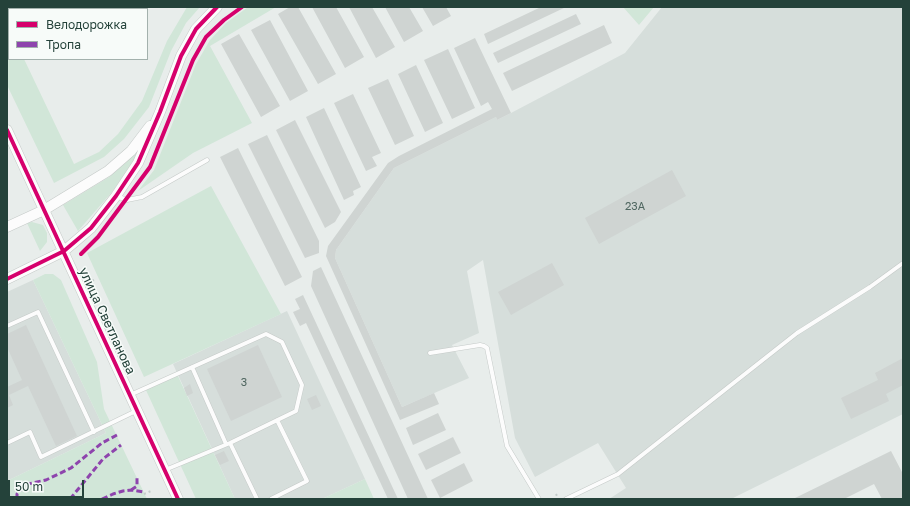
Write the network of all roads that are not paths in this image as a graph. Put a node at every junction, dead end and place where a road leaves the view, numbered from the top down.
1 (217, 7) edge
2 (160, 112) junction
3 (7, 130) edge
4 (9, 141) edge
5 (207, 160) dead end
6 (116, 196) junction
7 (44, 210) junction
8 (7, 227) edge
9 (64, 251) junction
10 (903, 263) edge
11 (7, 279) edge
12 (7, 326) edge
13 (430, 353) dead end
14 (192, 367) junction
15 (130, 395) junction
16 (138, 411) junction
17 (277, 420) junction
18 (94, 432) junction
19 (7, 443) edge
20 (228, 444) junction
21 (164, 470) junction
22 (178, 499) edge
23 (257, 499) edge
24 (272, 499) edge
25 (539, 499) edge
26 (566, 499) edge

1 - 2 street
2 - 6 street
2 - 7 street
3 - 4 street, улица Светланова
4 - 7 street, улица Светланова
5 - 6 lane
6 - 9 street
7 - 8 street
7 - 9 street, улица Светланова
9 - 11 street
9 - 15 street, улица Светланова
10 - 26 lane
12 - 18 lane
13 - 25 lane
14 - 15 lane
14 - 17 lane
14 - 20 lane
15 - 16 street, улица Светланова
16 - 18 lane
16 - 21 street, улица Светланова
17 - 20 lane
17 - 24 lane
18 - 19 lane
20 - 21 lane
20 - 23 lane
21 - 22 street, улица Светланова

